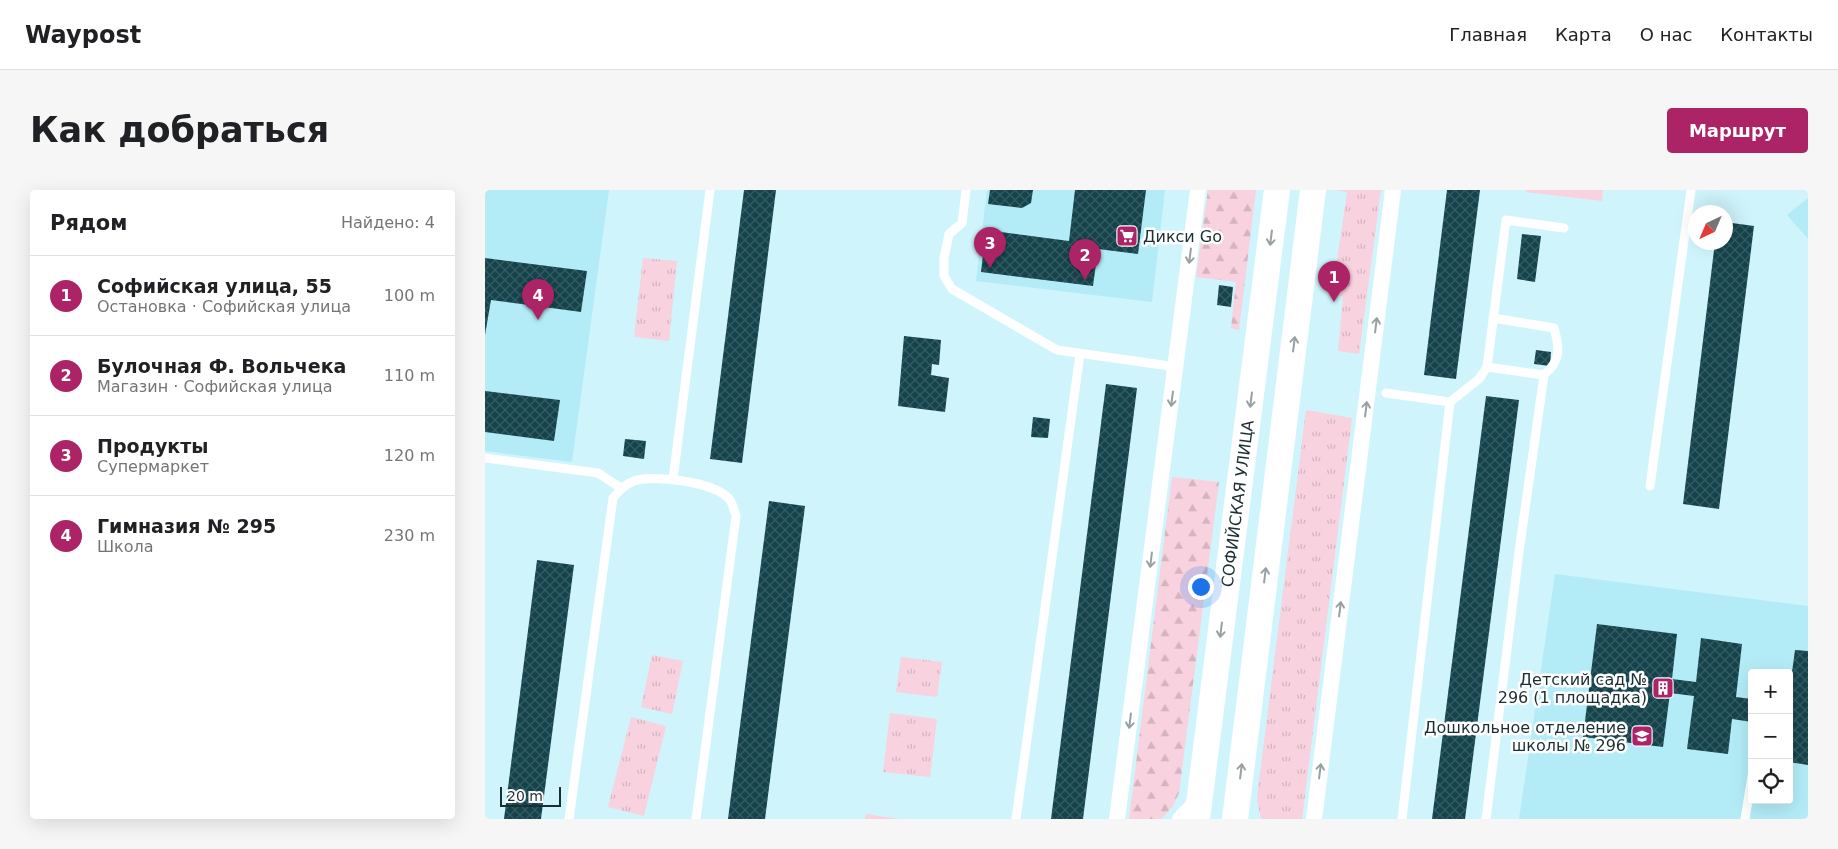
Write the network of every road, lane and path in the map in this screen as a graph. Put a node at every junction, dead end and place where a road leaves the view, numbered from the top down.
1 (710, 190) edge
2 (965, 190) edge
3 (1198, 190) edge
4 (1277, 190) edge
5 (1313, 190) edge
6 (1393, 190) edge
7 (1691, 190) edge
8 (1565, 228) dead end
9 (1493, 318) junction
10 (1080, 354) junction
11 (1177, 367) junction
12 (1487, 368) junction
13 (1544, 375) junction
14 (1386, 393) dead end
15 (1450, 402) junction
16 (485, 458) edge
17 (673, 479) junction
18 (1650, 486) dead end
19 (621, 488) junction
20 (1225, 598) junction
21 (1262, 602) junction
22 (1748, 801) edge
23 (1199, 809) edge
24 (1237, 816) edge
25 (569, 819) edge
26 (696, 819) edge
27 (1016, 819) edge
28 (1117, 819) edge
29 (1180, 819) edge
30 (1314, 819) edge
31 (1402, 819) edge
32 (1486, 819) edge
33 (1745, 819) edge

1 - 17 lane
2 - 10 lane
3 -> 11 street
4 -> 20 main road, СОФИЙСКАЯ УЛИЦА
21 -> 5 main road
30 -> 6 street
7 - 18 lane
8 - 9 lane
9 - 12 lane
9 - 13 lane
10 - 11 lane
10 - 27 lane
11 -> 28 street
12 - 13 lane
12 - 15 lane
13 - 32 lane
14 - 15 lane
15 - 31 lane
16 - 19 lane
17 - 19 lane
17 - 26 lane
19 - 25 lane
20 - 21 main road
20 -> 23 main road, СОФИЙСКАЯ УЛИЦА
24 -> 21 main road
22 - 33 lane
23 - 29 street

